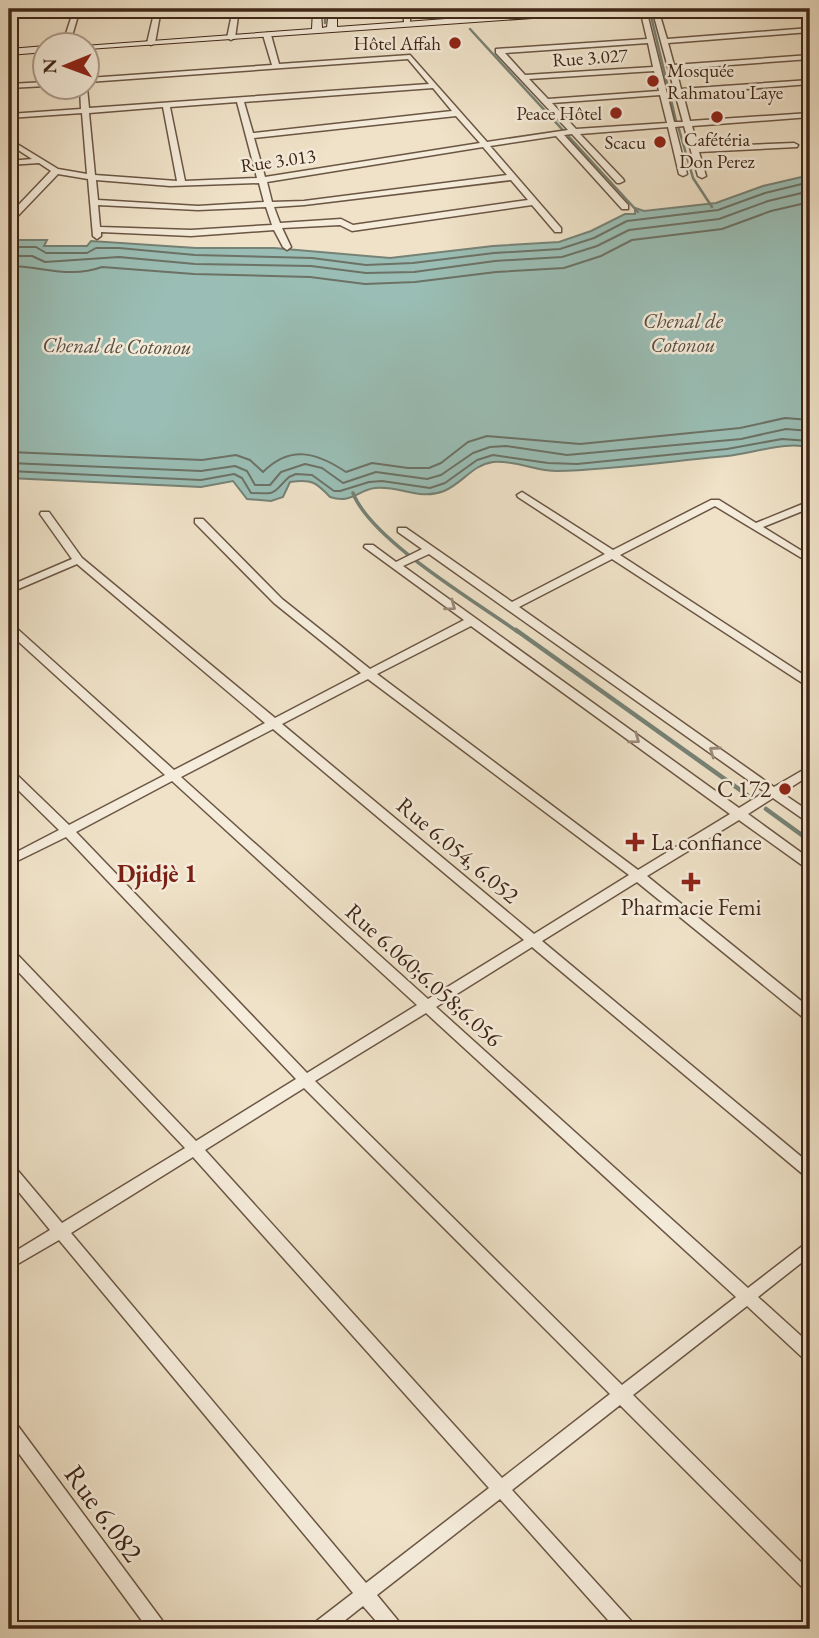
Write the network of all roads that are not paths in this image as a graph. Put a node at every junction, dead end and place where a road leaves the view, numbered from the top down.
1 (77, 9) edge
2 (158, 9) edge
3 (236, 9) edge
4 (317, 9) edge
5 (333, 9) edge
6 (407, 9) edge
7 (617, 9) edge
8 (643, 9) edge
9 (655, 9) edge
10 (569, 10) edge
11 (488, 13) edge
12 (408, 23) junction
13 (332, 28) junction
14 (317, 29) junction
15 (810, 30) edge
16 (70, 32) edge
17 (267, 36) junction
18 (230, 38) junction
19 (650, 41) junction
20 (664, 41) junction
21 (151, 43) junction
22 (102, 45) edge
23 (32, 50) edge
24 (9, 52) edge
25 (810, 57) edge
26 (276, 67) junction
27 (671, 67) junction
28 (657, 69) junction
29 (524, 77) junction
30 (102, 79) edge
31 (810, 82) edge
32 (32, 84) edge
33 (9, 86) edge
34 (435, 86) junction
35 (678, 92) junction
36 (663, 93) junction
37 (240, 100) junction
38 (547, 101) junction
39 (84, 102) edge
40 (166, 105) junction
41 (85, 111) junction
42 (458, 113) junction
43 (810, 115) edge
44 (9, 116) edge
45 (687, 124) junction
46 (671, 125) junction
47 (576, 131) junction
48 (558, 133) junction
49 (251, 136) junction
50 (9, 141) edge
51 (485, 144) junction
52 (794, 145) dead end
53 (695, 150) junction
54 (40, 161) junction
55 (10, 164) edge
56 (56, 172) junction
57 (683, 174) dead end
58 (702, 176) dead end
59 (91, 177) junction
60 (512, 177) junction
61 (263, 180) junction
62 (620, 181) dead end
63 (182, 184) junction
64 (94, 202) junction
65 (534, 202) junction
66 (269, 205) junction
67 (625, 206) dead end
68 (9, 220) edge
69 (276, 227) junction
70 (558, 230) dead end
71 (97, 232) joint
72 (287, 247) dead end
73 (522, 495) dead end
74 (810, 504) edge
75 (45, 514) dead end
76 (199, 521) dead end
77 (755, 527) junction
78 (402, 530) dead end
79 (369, 547) dead end
80 (425, 552) junction
81 (613, 555) junction
82 (78, 560) junction
83 (810, 560) edge
84 (401, 563) junction
85 (9, 590) edge
86 (511, 607) junction
87 (471, 621) junction
88 (9, 627) edge
89 (369, 674) junction
90 (810, 684) edge
91 (273, 723) junction
92 (810, 770) edge
93 (9, 774) edge
94 (173, 776) junction
95 (772, 792) junction
96 (737, 813) junction
97 (810, 818) edge
98 (67, 830) junction
99 (9, 861) edge
100 (810, 865) edge
101 (637, 875) junction
102 (532, 940) junction
103 (9, 954) edge
104 (426, 1005) junction
105 (810, 1015) edge
106 (305, 1080) junction
107 (194, 1149) junction
108 (9, 1170) edge
109 (810, 1172) edge
110 (60, 1231) junction
111 (810, 1248) edge
112 (9, 1263) edge
113 (747, 1297) junction
114 (810, 1354) edge
115 (620, 1396) junction
116 (9, 1427) edge
117 (501, 1488) junction
118 (810, 1583) edge
119 (365, 1594) junction
120 (158, 1629) edge
121 (320, 1629) edge
122 (394, 1629) edge
123 (627, 1629) edge

1 - 16 street
2 - 21 street
3 - 18 street
4 - 14 main road
5 - 13 main road
6 - 12 street
7 - 10 main road
8 - 19 street
9 - 20 street
10 - 11 main road
11 - 12 main road
12 - 13 main road
13 - 14 main road
14 - 17 main road
15 - 20 street
17 - 18 main road
17 - 26 street
18 - 21 main road
19 - 28 street
19 - 29 street
20 - 27 street
21 - 22 main road
23 - 24 main road
25 - 27 street
26 - 30 street
26 - 34 street
27 - 35 street
28 - 29 street, Rue 3.027
28 - 36 street
29 - 38 street
31 - 35 street
32 - 33 street
34 - 37 street
34 - 42 street
35 - 45 street
36 - 38 street
36 - 46 street
37 - 40 street
37 - 49 street
38 - 47 street
39 - 41 street
40 - 41 street
40 - 63 street
41 - 44 street
41 - 59 street
42 - 49 street
42 - 51 street
43 - 45 street, Rue 3.013
45 - 46 street, Rue 3.013
45 - 53 street
46 - 47 street, Rue 3.013
46 - 57 street
47 - 48 street, Rue 3.013
47 - 62 street
48 - 51 street, Rue 3.013
48 - 67 street
49 - 61 street
50 - 54 street, Rue 3.013
51 - 60 street
51 - 61 street, Rue 3.013
52 - 53 street
53 - 58 street
54 - 55 street
54 - 56 street, Rue 3.013
56 - 59 street, Rue 3.013
56 - 68 street
59 - 63 street, Rue 3.013
59 - 64 street
60 - 65 street
60 - 66 street
61 - 63 street, Rue 3.013
61 - 66 street
64 - 66 street
64 - 71 street
65 - 69 street
65 - 70 street
66 - 69 street
69 - 71 street
69 - 72 street
73 - 81 street
74 - 77 street
75 - 82 street, Rue 6.054, 6.052
76 - 89 street
77 - 81 street
77 - 83 street
78 - 80 street
79 - 84 street
80 - 84 street
80 - 86 street
81 - 86 street
81 - 90 street
82 - 85 street
82 - 91 street, Rue 6.054, 6.052
84 -> 87 street
95 -> 86 street
87 - 89 street
87 -> 96 street
88 - 94 street, Rue 6.060;6.058;6.056
89 - 91 street
89 - 101 street
91 - 94 street
91 - 102 street, Rue 6.054, 6.052
92 - 95 street
93 - 98 street
94 - 98 street
94 - 104 street, Rue 6.060;6.058;6.056
95 - 96 street
95 - 97 street
96 - 100 street
96 - 101 street
98 - 99 street
98 - 106 street
101 - 102 street
101 - 105 street
102 - 104 street
102 - 109 street, Rue 6.054, 6.052
103 - 107 street
104 - 106 street
104 - 113 street, Rue 6.060;6.058;6.056
106 - 107 street
106 - 115 street
107 - 110 street
107 - 117 street
108 - 110 street
110 - 112 street
110 - 119 street
111 - 113 street
113 - 114 street, Rue 6.060;6.058;6.056
113 - 115 street
115 - 117 street
115 - 118 street
116 - 120 street, Rue 6.082
117 - 119 street
117 - 123 street
119 - 121 street
119 - 122 street

